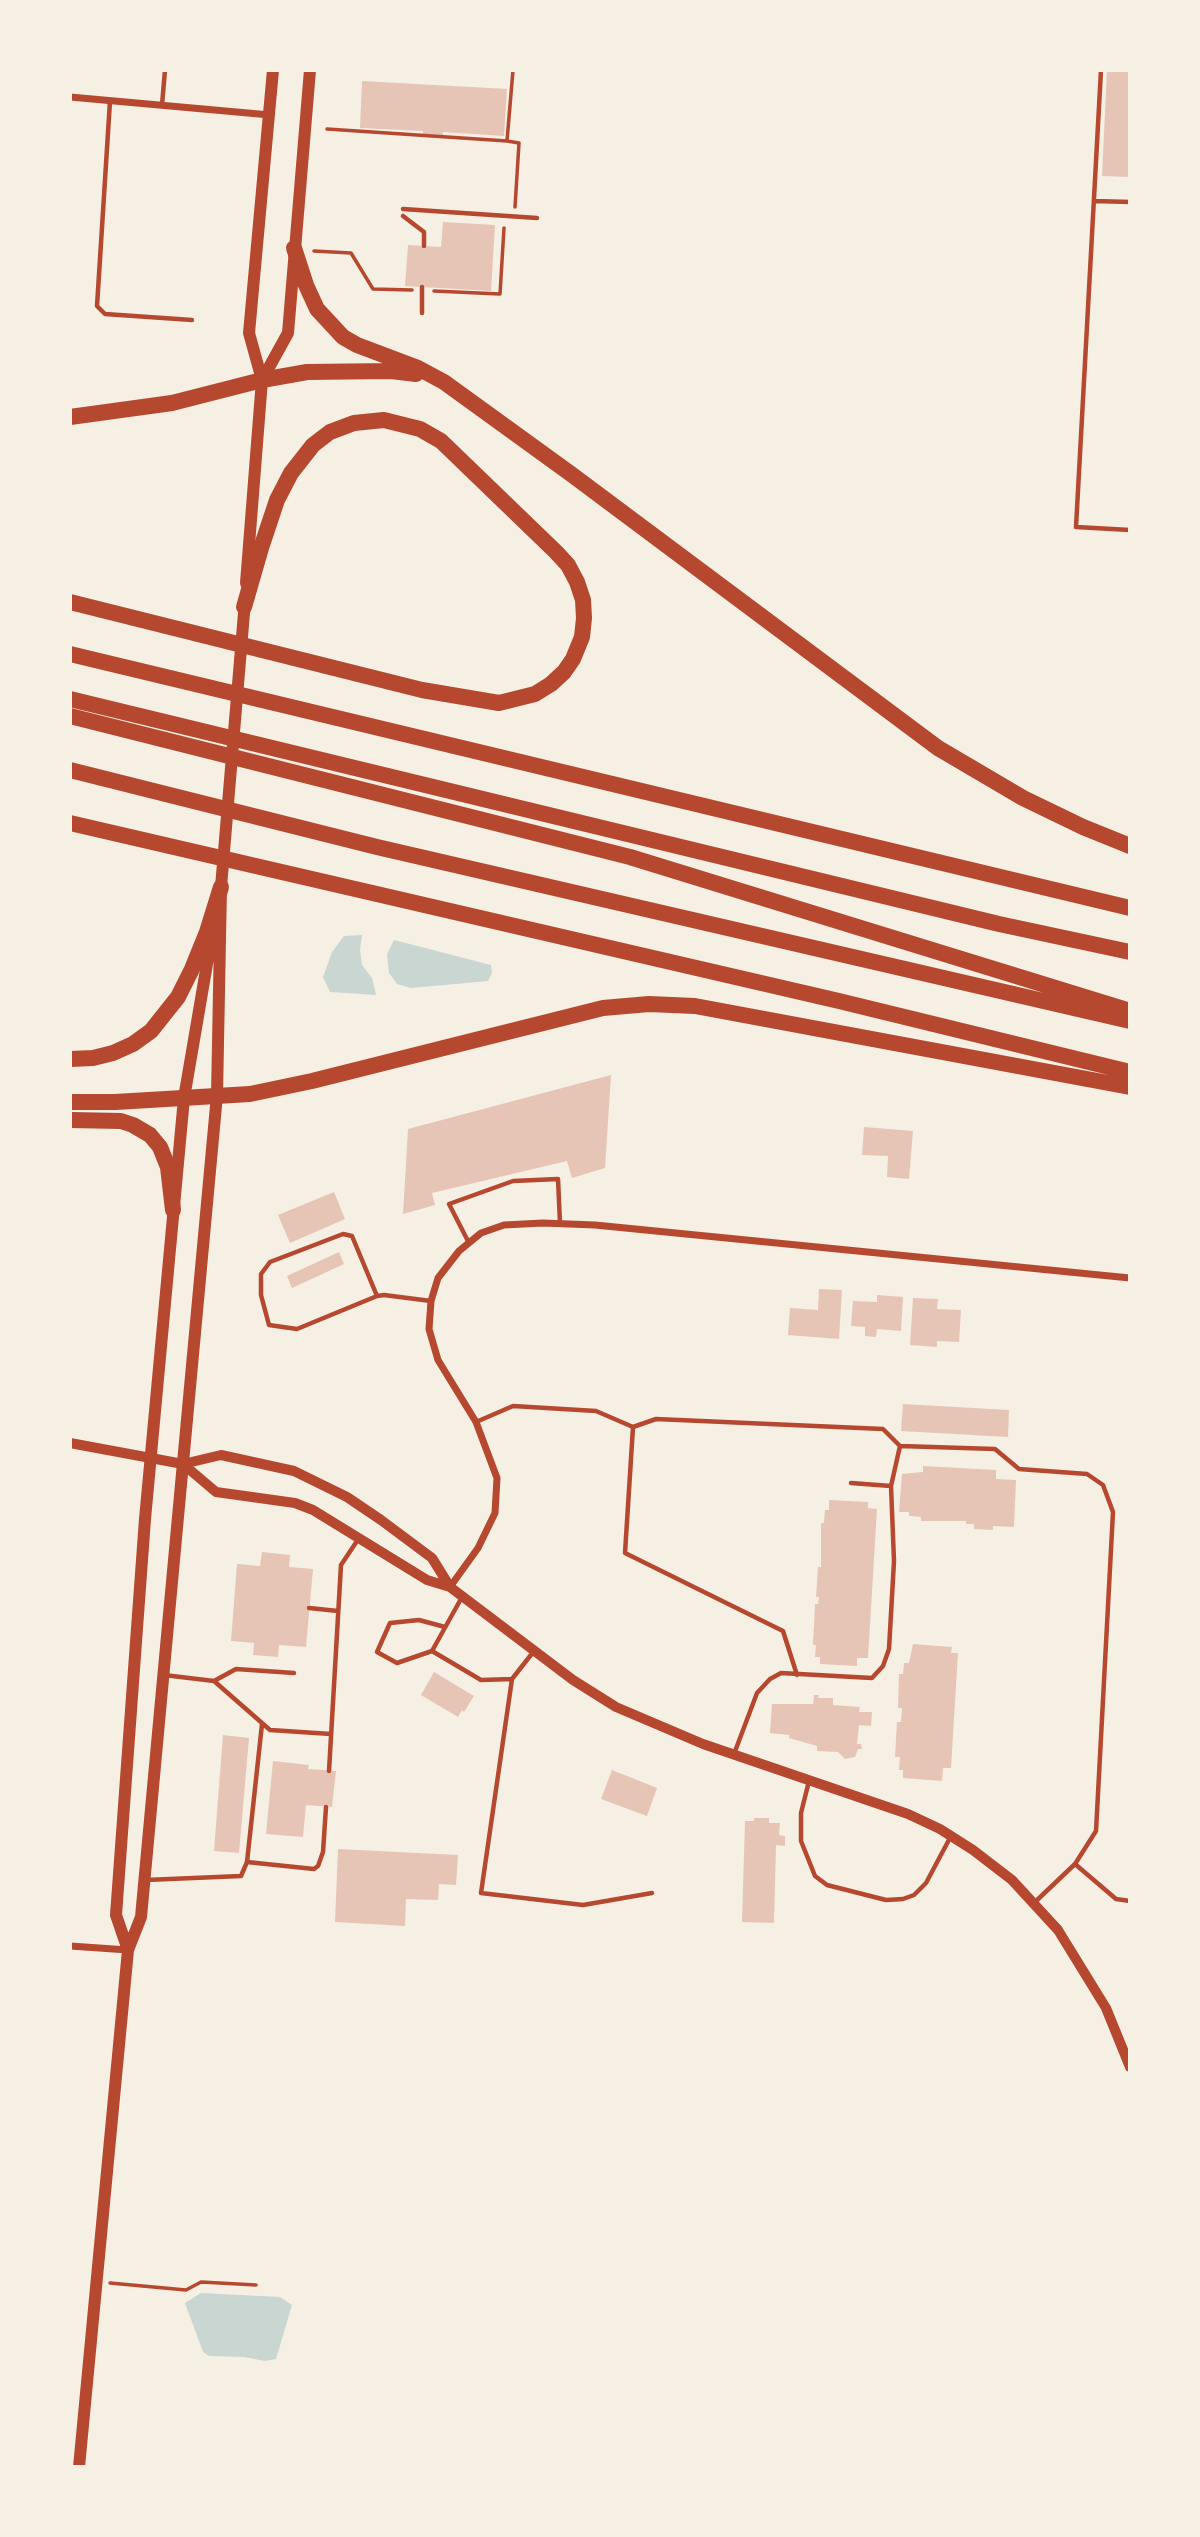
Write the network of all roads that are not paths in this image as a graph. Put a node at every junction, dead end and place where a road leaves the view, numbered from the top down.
1 (166, 70) edge
2 (274, 70) edge
3 (310, 70) edge
4 (1101, 70) edge
5 (70, 97) edge
6 (110, 101) junction
7 (162, 105) junction
8 (270, 115) junction
9 (1094, 201) junction
10 (1130, 202) edge
11 (403, 209) dead end
12 (403, 216) dead end
13 (537, 218) dead end
14 (424, 246) dead end
15 (294, 247) junction
16 (422, 289) road end
17 (422, 313) dead end
18 (192, 320) dead end
19 (262, 380) junction
20 (444, 382) junction
21 (70, 417) edge
22 (1130, 530) edge
23 (70, 601) edge
24 (244, 607) junction
25 (70, 654) edge
26 (70, 699) edge
27 (70, 716) edge
28 (70, 770) edge
29 (70, 823) edge
30 (1130, 846) edge
31 (221, 887) junction
32 (1130, 908) edge
33 (1130, 951) edge
34 (1130, 1011) edge
35 (1130, 1021) edge
36 (70, 1059) edge
37 (1130, 1072) edge
38 (1130, 1087) edge
39 (216, 1095) junction
40 (184, 1098) junction
41 (70, 1102) edge
42 (70, 1120) edge
43 (173, 1210) junction
44 (560, 1223) junction
45 (469, 1243) junction
46 (1130, 1278) edge
47 (377, 1296) junction
48 (430, 1301) junction
49 (476, 1422) junction
50 (633, 1427) junction
51 (70, 1443) edge
52 (900, 1446) junction
53 (151, 1458) junction
54 (183, 1464) junction
55 (851, 1483) dead end
56 (891, 1486) junction
57 (359, 1537) junction
58 (450, 1587) junction
59 (462, 1596) junction
60 (309, 1608) dead end
61 (338, 1611) junction
62 (445, 1628) junction
63 (432, 1651) junction
64 (534, 1651) junction
65 (294, 1674) dead end
66 (163, 1675) junction
67 (797, 1675) junction
68 (512, 1679) junction
69 (214, 1681) junction
70 (262, 1723) junction
71 (331, 1734) junction
72 (733, 1754) junction
73 (328, 1771) dead end
74 (809, 1780) junction
75 (326, 1807) dead end
76 (951, 1836) junction
77 (247, 1862) junction
78 (1075, 1864) junction
79 (145, 1880) junction
80 (652, 1893) dead end
81 (1130, 1901) edge
82 (1034, 1903) junction
83 (70, 1946) edge
84 (128, 1950) junction
85 (1130, 2067) edge
86 (79, 2467) edge

1 - 7 lane
2 - 8 main road
3 - 15 main road
4 - 9 lane
5 - 6 street
6 - 7 street
6 - 18 lane
7 - 8 street
8 - 19 main road
9 - 10 lane
9 - 22 lane
11 - 13 lane
12 - 14 lane
15 - 19 main road
15 - 20 highway
16 - 17 lane
19 - 20 highway
19 - 21 highway
19 - 24 main road
20 - 30 highway
23 - 24 highway
24 - 31 main road
25 - 32 highway
26 - 33 highway
27 - 34 highway
28 - 35 highway
29 - 37 highway
31 - 36 highway
31 - 39 main road
31 - 40 main road
38 - 39 highway
39 - 40 highway
39 - 54 main road
40 - 41 highway
40 - 43 main road
42 - 43 highway
43 - 53 main road
44 - 45 street
44 - 45 lane
44 - 46 street
45 - 48 street
47 - 47 lane
47 - 48 lane
48 - 49 street
49 - 50 lane
49 - 58 street
50 - 52 lane
50 - 67 lane
51 - 53 street
52 - 56 lane
52 - 78 lane
53 - 54 street
53 - 84 main road
54 - 57 street
54 - 58 street
54 - 66 main road
55 - 56 lane
56 - 67 lane
57 - 58 street
57 - 61 lane
58 - 59 street
59 - 62 lane
59 - 64 street
60 - 61 lane
61 - 71 lane
62 - 63 lane
62 - 63 lane
63 - 68 lane
64 - 68 lane
64 - 72 street
65 - 69 lane
66 - 69 lane
66 - 79 main road
67 - 72 lane
68 - 80 lane
69 - 70 lane
70 - 71 lane
70 - 77 lane
71 - 73 lane
72 - 74 street
74 - 76 street
74 - 76 lane
75 - 77 lane
76 - 82 street
77 - 79 lane
78 - 81 lane
78 - 82 lane
79 - 84 main road
82 - 85 street
83 - 84 street
84 - 86 main road

